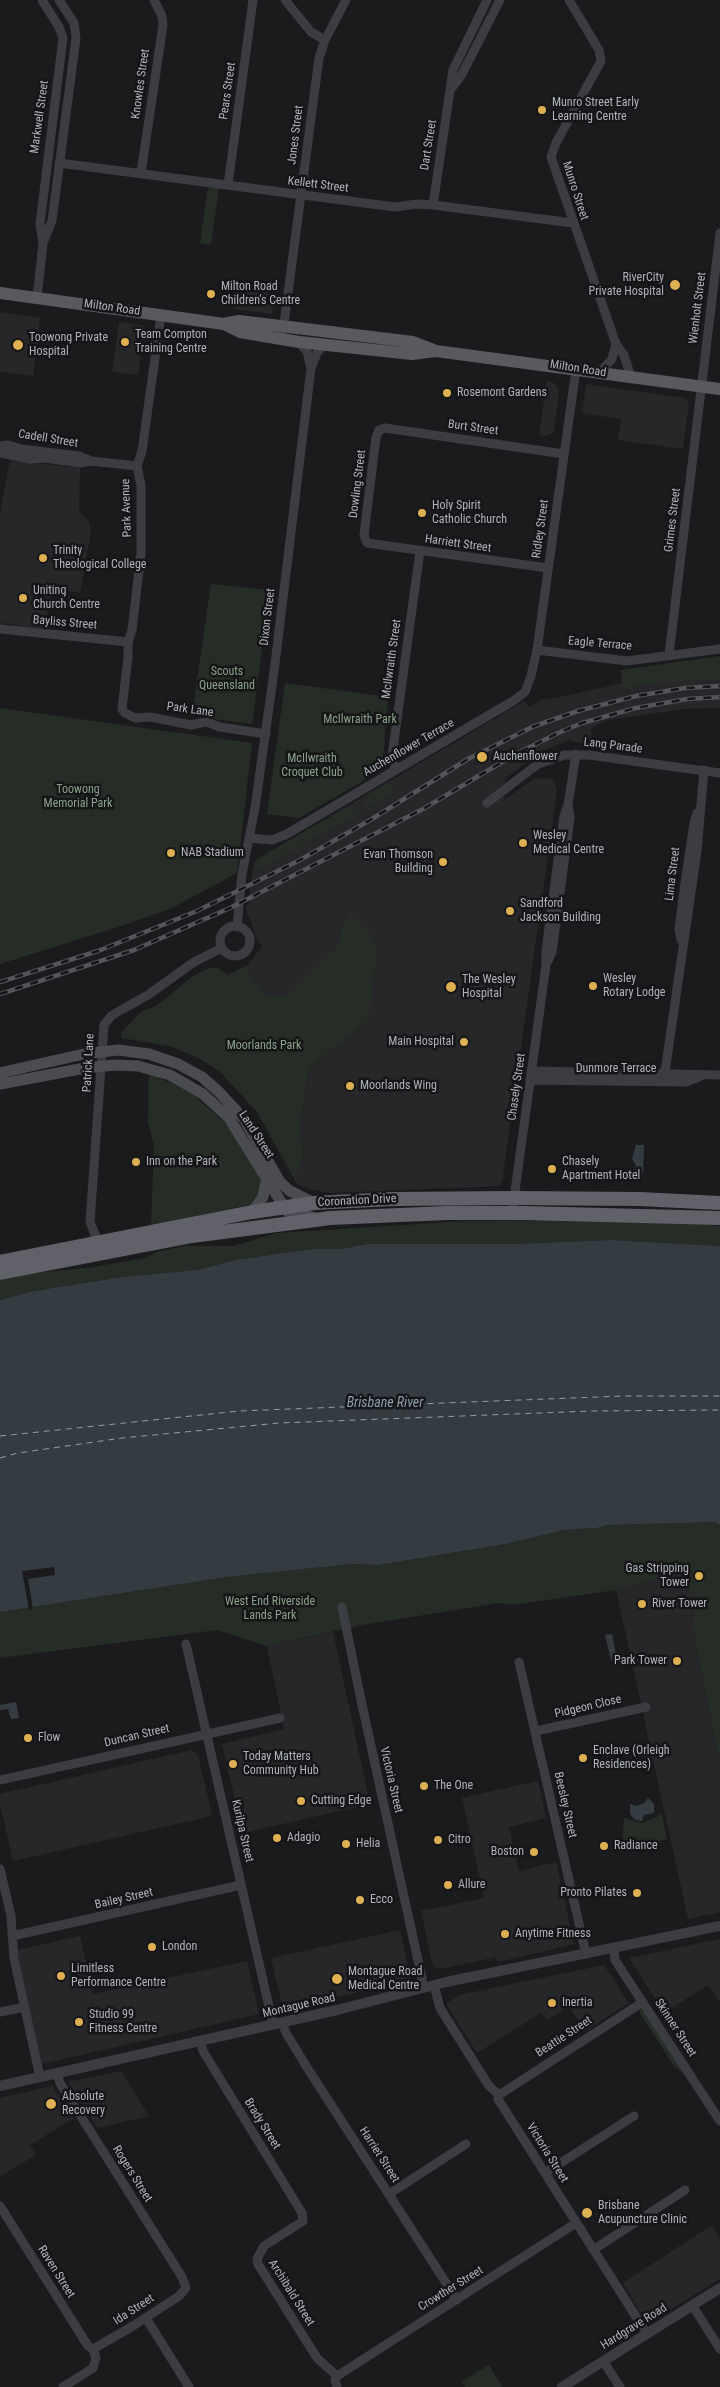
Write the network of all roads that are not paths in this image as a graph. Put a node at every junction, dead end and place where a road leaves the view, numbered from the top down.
1 (42, 0) edge
2 (60, 0) edge
3 (154, 0) edge
4 (253, 0) edge
5 (285, 0) edge
6 (346, 0) edge
7 (486, 0) edge
8 (500, 0) edge
9 (569, 0) edge
10 (325, 40) junction
11 (451, 89) junction
12 (60, 163) junction
13 (141, 173) junction
14 (228, 185) junction
15 (301, 196) junction
16 (433, 205) junction
17 (573, 223) junction
18 (720, 233) edge
19 (43, 243) junction
20 (0, 293) edge
21 (37, 298) junction
22 (161, 314) junction
23 (283, 333) junction
24 (299, 342) junction
25 (616, 344) junction
26 (323, 345) junction
27 (436, 351) junction
28 (311, 368) junction
29 (576, 368) junction
30 (599, 373) junction
31 (630, 377) junction
32 (702, 387) junction
33 (720, 389) edge
34 (379, 430) joint
35 (0, 446) edge
36 (0, 452) edge
37 (564, 454) junction
38 (47, 455) junction
39 (137, 466) junction
40 (365, 541) joint
41 (420, 551) junction
42 (548, 568) junction
43 (0, 629) edge
44 (128, 642) junction
45 (720, 649) edge
46 (536, 650) junction
47 (669, 656) junction
48 (525, 692) joint
49 (140, 718) joint
50 (266, 734) junction
51 (576, 754) junction
52 (395, 770) junction
53 (704, 770) junction
54 (720, 773) edge
55 (487, 803) dead end
56 (249, 838) junction
57 (237, 927) junction
58 (222, 948) junction
59 (102, 1051) junction
60 (101, 1066) junction
61 (665, 1072) junction
62 (0, 1073) edge
63 (720, 1075) edge
64 (531, 1076) junction
65 (701, 1076) junction
66 (0, 1084) edge
67 (267, 1178) junction
68 (514, 1198) junction
69 (314, 1203) junction
70 (720, 1203) edge
71 (283, 1206) junction
72 (252, 1212) junction
73 (512, 1213) junction
74 (330, 1218) junction
75 (720, 1218) edge
76 (98, 1242) junction
77 (0, 1262) edge
78 (0, 1273) edge
79 (342, 1607) dead end
80 (186, 1644) dead end
81 (519, 1662) dead end
82 (646, 1707) dead end
83 (280, 1718) dead end
84 (536, 1731) junction
85 (207, 1734) junction
86 (0, 1780) edge
87 (0, 1869) edge
88 (241, 1885) junction
89 (720, 1926) edge
90 (12, 1936) junction
91 (614, 1948) junction
92 (586, 1954) junction
93 (429, 1986) junction
94 (643, 2002) junction
95 (25, 2007) junction
96 (0, 2012) edge
97 (277, 2023) junction
98 (200, 2041) junction
99 (57, 2073) junction
100 (40, 2077) junction
101 (0, 2086) edge
102 (499, 2095) junction
103 (634, 2116) dead end
104 (720, 2121) edge
105 (466, 2144) dead end
106 (545, 2173) junction
107 (685, 2190) dead end
108 (389, 2194) junction
109 (0, 2206) edge
110 (303, 2221) joint
111 (576, 2223) junction
112 (593, 2250) junction
113 (186, 2288) joint
114 (720, 2288) edge
115 (457, 2300) junction
116 (692, 2305) junction
117 (146, 2318) junction
118 (647, 2334) junction
119 (93, 2349) junction
120 (720, 2349) edge
121 (603, 2361) junction
122 (337, 2376) junction
123 (63, 2387) edge
124 (189, 2387) edge
125 (337, 2387) edge
126 (562, 2387) edge
127 (620, 2387) edge

1 - 19 street, Markwell Street
2 - 12 street, Markwell Street
3 - 13 street, Knowles Street
4 - 14 street, Pears Street
5 - 10 street
6 - 10 street, Jones Street
7 - 11 street, Dart Street
8 - 11 street, Dart Street
9 - 17 street, Munro Street
10 - 15 street, Jones Street
11 - 16 street, Dart Street
12 - 13 street, Kellett Street
12 - 19 street, Markwell Street
13 - 14 street, Kellett Street
14 - 15 street, Kellett Street
15 - 16 street, Kellett Street
15 - 23 street, Jones Street
16 - 17 street, Kellett Street
17 - 25 street, Munro Street
18 - 32 street, Wienholt Street
19 - 21 street, Markwell Street
20 - 21 main road, Milton Road
21 - 22 main road, Milton Road
22 - 23 main road, Milton Road
22 - 39 street, Park Avenue
23 - 24 main road, Milton Road
23 - 27 main road, Milton Road
24 - 26 main road, Milton Road
24 - 28 street, Dixon Street
25 - 30 street
25 - 31 street, Munro Street
26 - 27 main road, Milton Road
26 - 28 street, Dixon Street
27 - 29 main road, Milton Road
28 - 50 street, Dixon Street
29 - 30 main road, Milton Road
29 - 37 street, Ridley Street
30 - 31 main road, Milton Road
31 - 32 main road, Milton Road
32 - 33 main road, Milton Road
32 - 47 street, Grimes Street
34 - 37 street, Burt Street
34 - 40 street, Dowling Street
35 - 38 street, Cadell Street
36 - 38 street, Cadell Street
37 - 42 street, Ridley Street
38 - 39 street, Cadell Street
39 - 44 street, Park Avenue
40 - 41 street, Harriett Street
41 - 42 street, Harriett Street
41 - 52 street, McIlwraith Street
42 - 46 street, Ridley Street
43 - 44 street, Bayliss Street
44 - 49 street, Park Avenue
45 - 47 street, Eagle Terrace
46 - 47 street, Eagle Terrace
46 - 48 street, Ridley Street
48 - 52 street, Auchenflower Terrace
49 - 50 street, Park Lane
50 - 56 street, Dixon Street
51 - 53 street, Lang Parade
51 - 55 street, Lang Parade
51 - 64 street, Chasely Street
52 - 56 street, Auchenflower Terrace
53 - 54 street, Lang Parade
53 - 61 street, Lima Street
56 - 57 street, Dixon Street
57 - 58 street
57 - 58 street
58 - 59 street, Patrick Lane
59 - 60 street, Patrick Lane
59 - 62 main road, Land Street
59 - 69 main road, Land Street
60 - 66 main road, Land Street
60 - 67 main road, Land Street
60 - 76 street, Patrick Lane
61 - 64 street, Dunmore Terrace
61 - 65 street, Dunmore Terrace
63 - 65 street, Dunmore Terrace
64 - 65 street, Dunmore Terrace
64 - 68 street, Chasely Street
67 - 71 main road, Land Street
67 - 72 main road
68 - 69 highway, Coronation Drive
68 - 70 highway, Coronation Drive
68 - 73 street, Chasely Street
69 - 71 highway, Coronation Drive
71 - 72 highway, Coronation Drive
71 - 74 main road
72 - 76 highway, Coronation Drive
73 - 74 highway, Coronation Drive
73 - 75 highway, Coronation Drive
74 - 78 highway, Coronation Drive
76 - 77 highway, Coronation Drive
79 - 93 street, Victoria Street
80 - 85 street, Kurilpa Street
81 - 84 street, Beesley Street
82 - 84 street, Pidgeon Close
83 - 85 street, Duncan Street
84 - 92 street, Beesley Street
85 - 86 street, Duncan Street
85 - 88 street, Kurilpa Street
87 - 90 street
88 - 90 street, Bailey Street
88 - 97 street, Kurilpa Street
89 - 91 street, Montague Road
90 - 95 street
91 - 92 street, Montague Road
91 - 94 street, Skinner Street
92 - 93 street, Montague Road
93 - 97 street, Montague Road
93 - 102 street, Victoria Street
94 - 102 street, Beattie Street
94 - 104 street, Skinner Street
95 - 96 street
95 - 100 street
97 - 98 street, Montague Road
97 - 108 street, Harriet Street
98 - 99 street, Montague Road
98 - 110 street, Brady Street
99 - 100 street, Montague Road
99 - 113 street, Rogers Street
100 - 101 street, Montague Road
102 - 106 street, Victoria Street
103 - 106 street
105 - 108 street
106 - 111 street, Victoria Street
107 - 112 street
108 - 115 street, Harriet Street
109 - 119 street, Raven Street
110 - 122 street, Archibald Street
111 - 112 street, Victoria Street
111 - 115 street, Crowther Street
112 - 118 street, Victoria Street
113 - 117 street, Ida Street
114 - 116 street, Hardgrave Road
115 - 122 street, Crowther Street
116 - 118 street, Hardgrave Road
116 - 120 street
117 - 119 street, Ida Street
117 - 124 street
118 - 121 street, Hardgrave Road
119 - 123 street
121 - 126 street, Hardgrave Road
121 - 127 street
122 - 125 street

